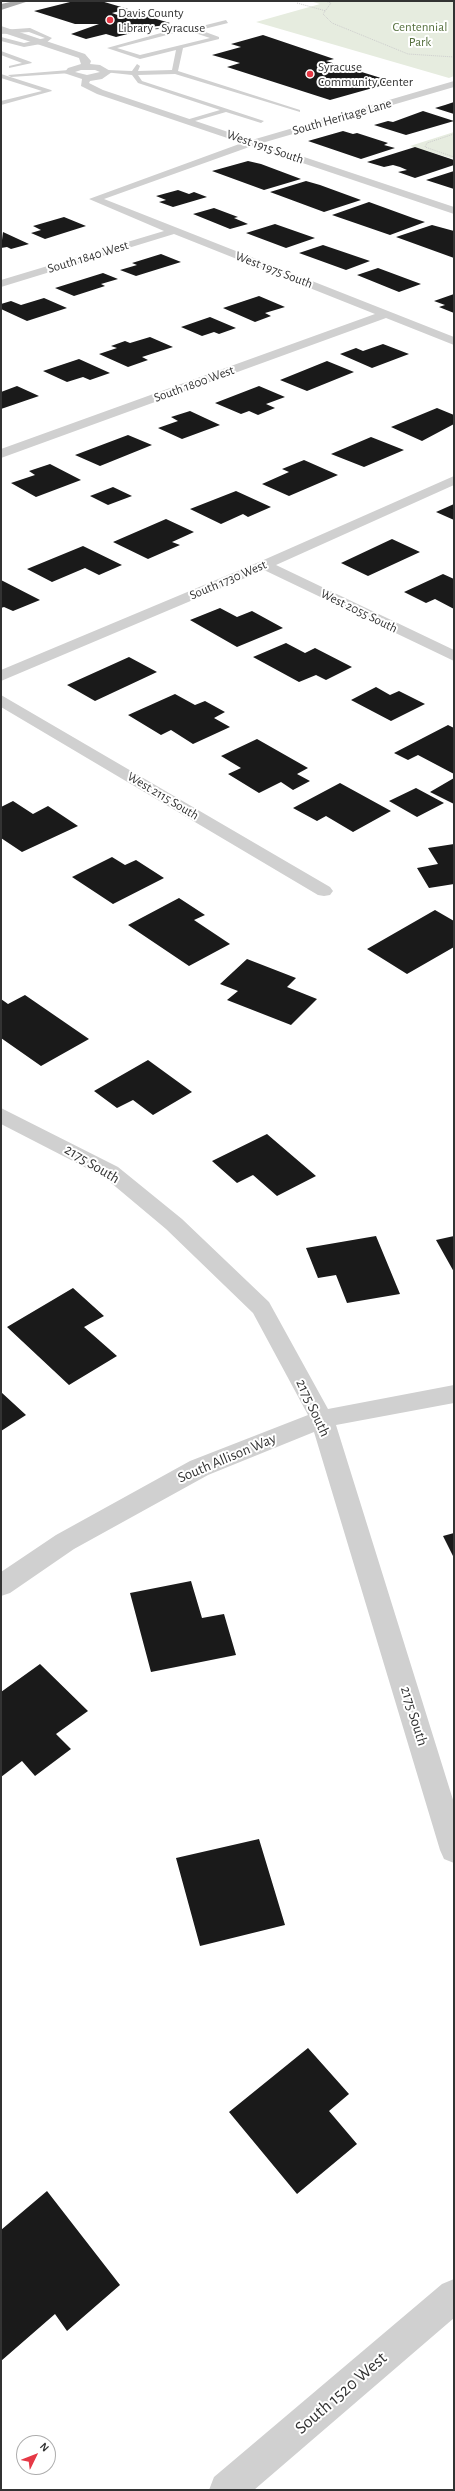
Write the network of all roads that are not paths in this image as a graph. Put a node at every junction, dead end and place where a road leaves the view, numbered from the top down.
1 (25, 1) edge
2 (1, 7) edge
3 (226, 22) dead end
4 (194, 30) junction
5 (2, 33) edge
6 (180, 47) junction
7 (1, 53) edge
8 (140, 57) junction
9 (85, 67) junction
10 (69, 72) junction
11 (107, 72) junction
12 (175, 72) junction
13 (134, 73) junction
14 (1, 74) edge
15 (87, 78) junction
16 (26, 82) junction
17 (454, 84) edge
18 (11, 86) dead end
19 (10, 94) dead end
20 (18, 99) junction
21 (262, 100) junction
22 (1, 103) edge
23 (247, 104) dead end
24 (240, 106) dead end
25 (225, 110) junction
26 (298, 111) dead end
27 (188, 121) junction
28 (261, 121) dead end
29 (252, 143) junction
30 (94, 199) joint
31 (454, 211) edge
32 (174, 231) junction
33 (1, 284) edge
34 (386, 314) junction
35 (454, 341) edge
36 (1, 454) edge
37 (454, 480) edge
38 (264, 565) junction
39 (454, 656) edge
40 (1, 676) edge
41 (1, 700) edge
42 (324, 891) dead end
43 (1, 1115) edge
44 (454, 1394) edge
45 (322, 1419) junction
46 (1, 1586) edge
47 (454, 1850) edge
48 (454, 2296) edge
49 (227, 2490) edge

1 - 2 main road
3 - 4 lane
4 - 6 lane
4 - 8 lane
5 - 9 street
6 - 8 lane
6 - 12 lane
7 - 14 lane
8 - 13 lane
9 - 10 street
9 - 11 street
10 - 14 lane
10 - 15 street
11 - 13 lane
11 - 15 street
12 - 13 lane
12 - 21 lane
13 - 25 lane
14 - 16 lane
15 - 27 street, West 1915 South
16 - 18 lane
16 - 20 lane
17 - 29 street, South Heritage Lane
19 - 20 lane
20 - 22 lane
21 - 23 lane
21 - 26 lane
24 - 25 lane
25 - 27 lane
25 - 28 lane
27 - 29 street, West 1915 South
29 - 30 street, South Heritage Lane
29 - 31 street, West 1915 South
30 - 32 street, West 1975 South
32 - 33 street, South 1840 West
32 - 34 street, West 1975 South
34 - 35 street, West 1975 South
34 - 36 street, South 1800 West
37 - 38 street, South 1730 West
38 - 39 street, West 2055 South
38 - 40 street, South 1730 West
41 - 42 street, West 2115 South
43 - 45 street, 2175 South
44 - 45 street, South Allison Way
45 - 46 street, South Allison Way
45 - 47 street, 2175 South
48 - 49 street, South 1520 West

